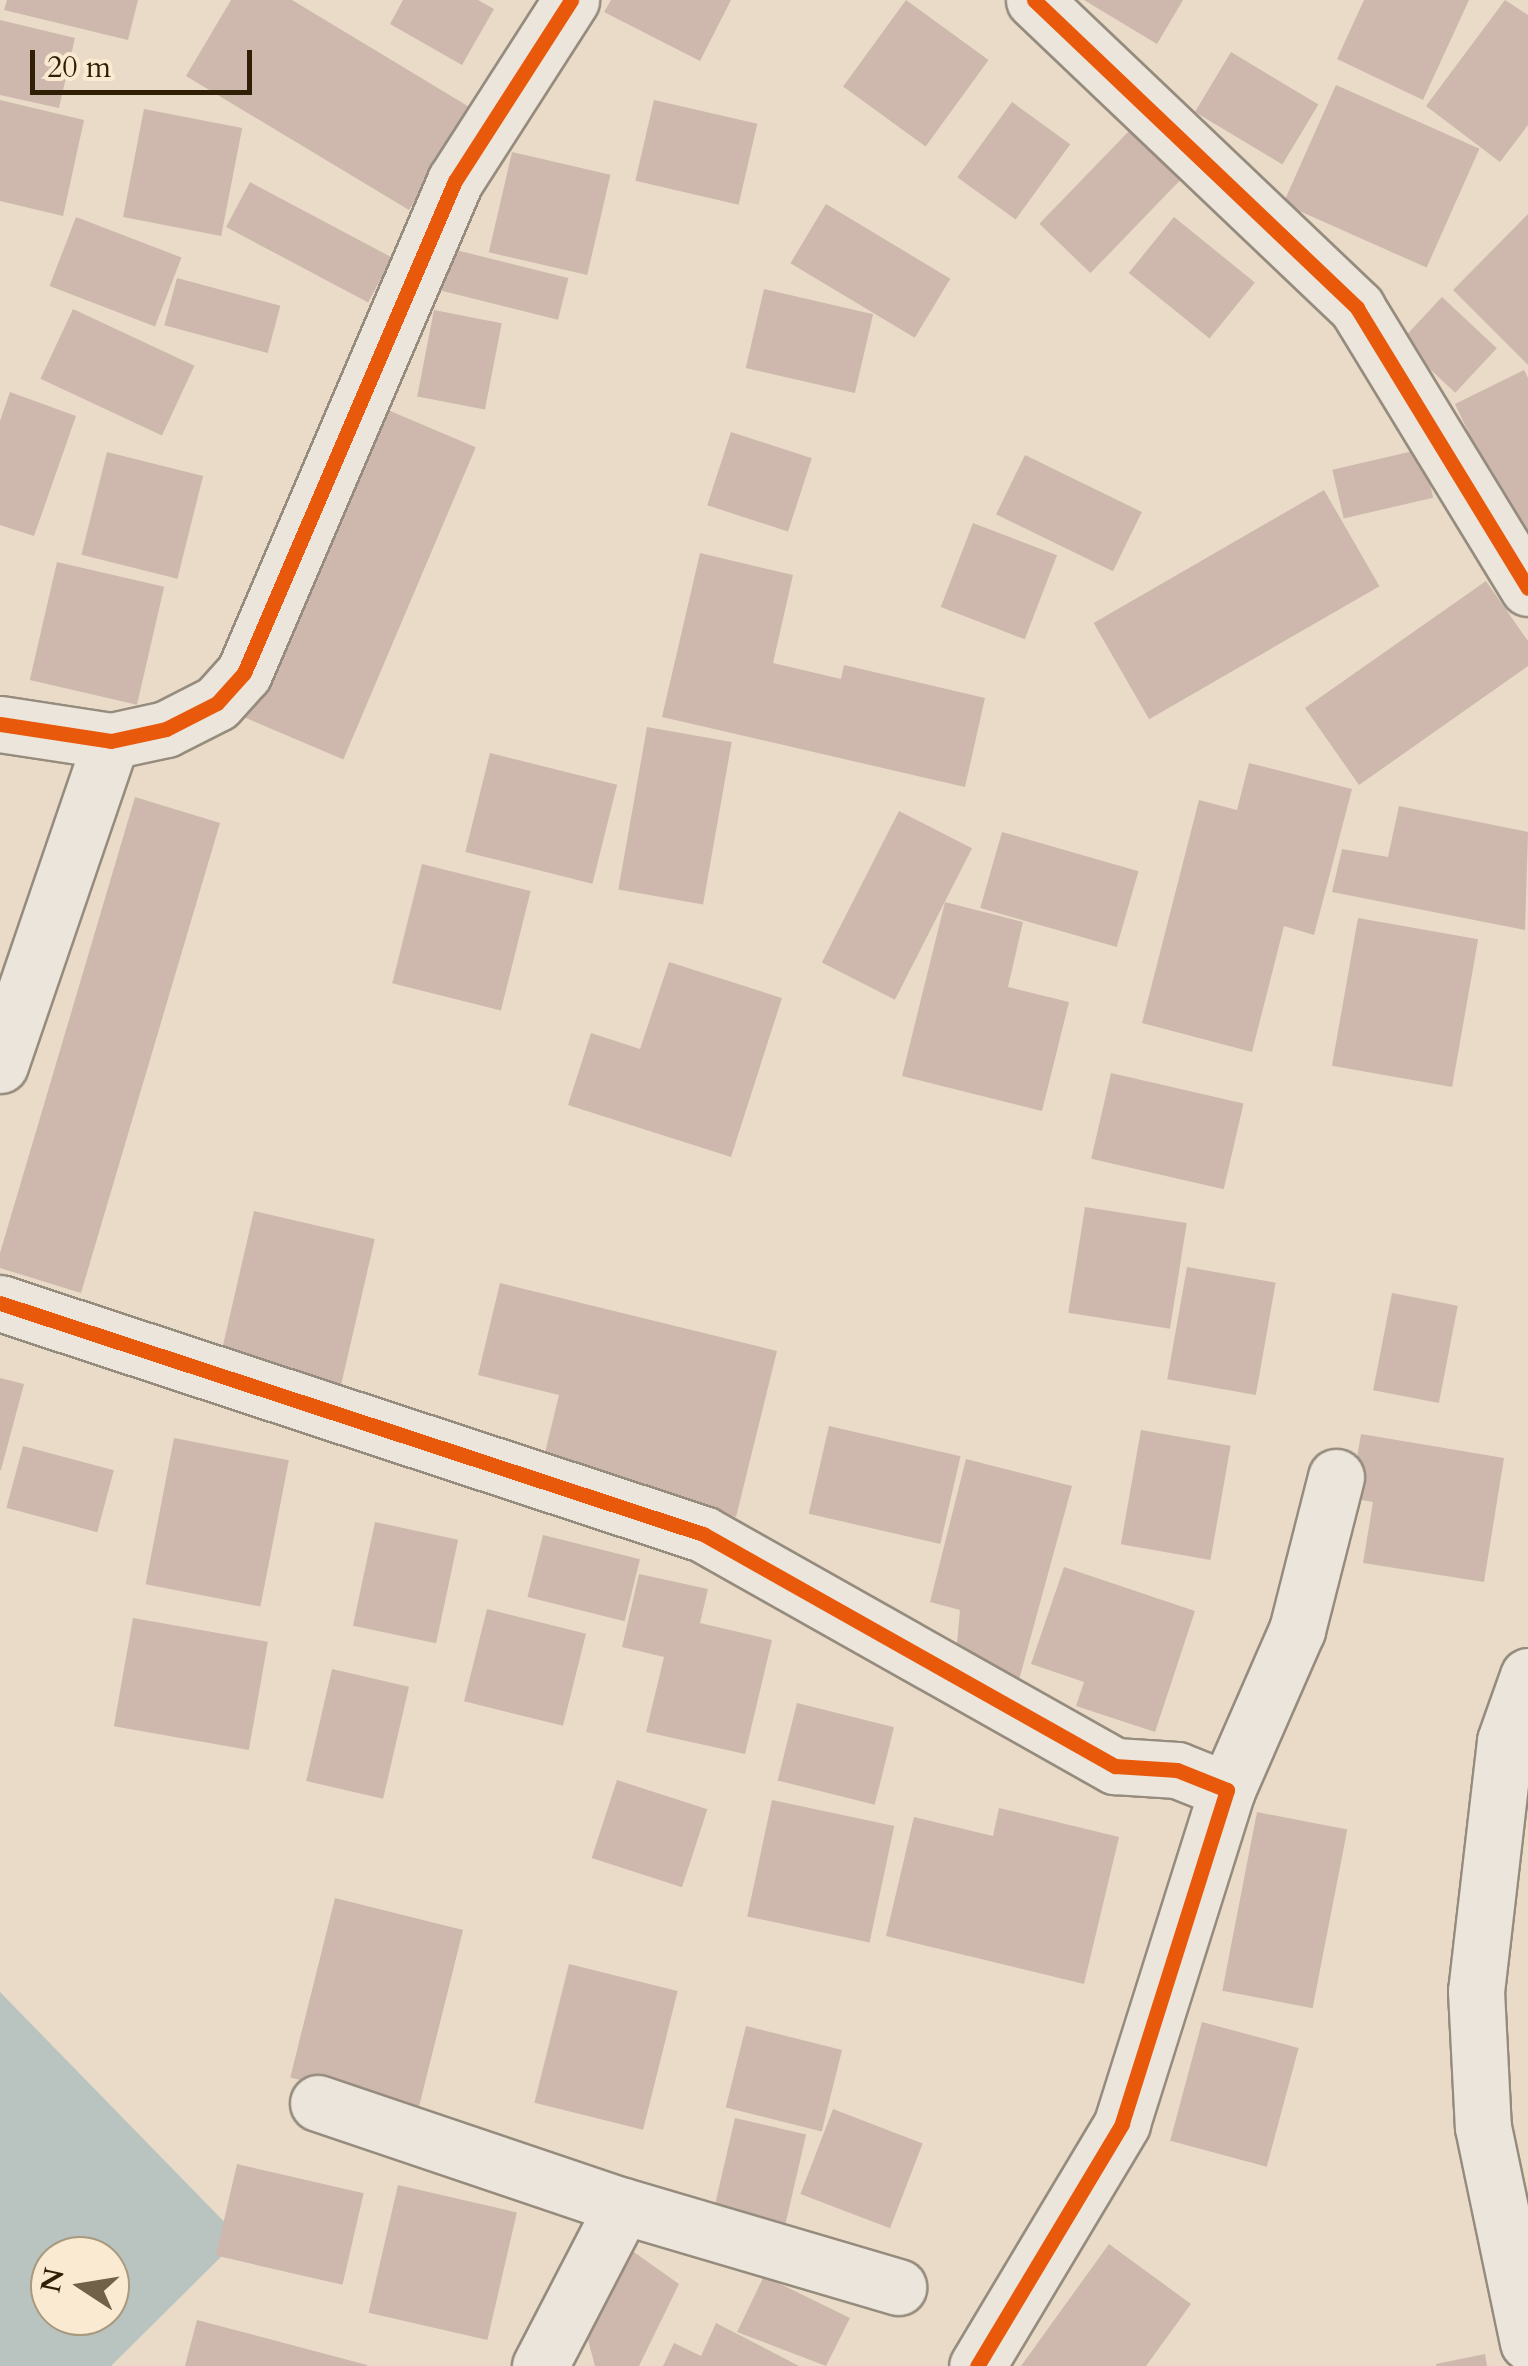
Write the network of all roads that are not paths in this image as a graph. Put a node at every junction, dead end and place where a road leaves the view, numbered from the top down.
1 (570, 0) edge
2 (1034, 0) edge
3 (1528, 588) edge
4 (0, 724) edge
5 (111, 741) junction
6 (0, 1065) edge
7 (0, 1303) edge
8 (1336, 1477) dead end
9 (1527, 1683) edge
10 (1228, 1790) junction
11 (318, 2103) dead end
12 (623, 2206) junction
13 (1518, 2263) edge
14 (898, 2287) dead end
15 (1528, 2342) edge
16 (540, 2366) edge
17 (977, 2366) edge

1 - 5 street
2 - 3 street
4 - 5 street
5 - 6 street
7 - 10 street
8 - 10 street
9 - 13 street
10 - 17 street
11 - 12 street
12 - 14 street
12 - 16 street
13 - 15 street

